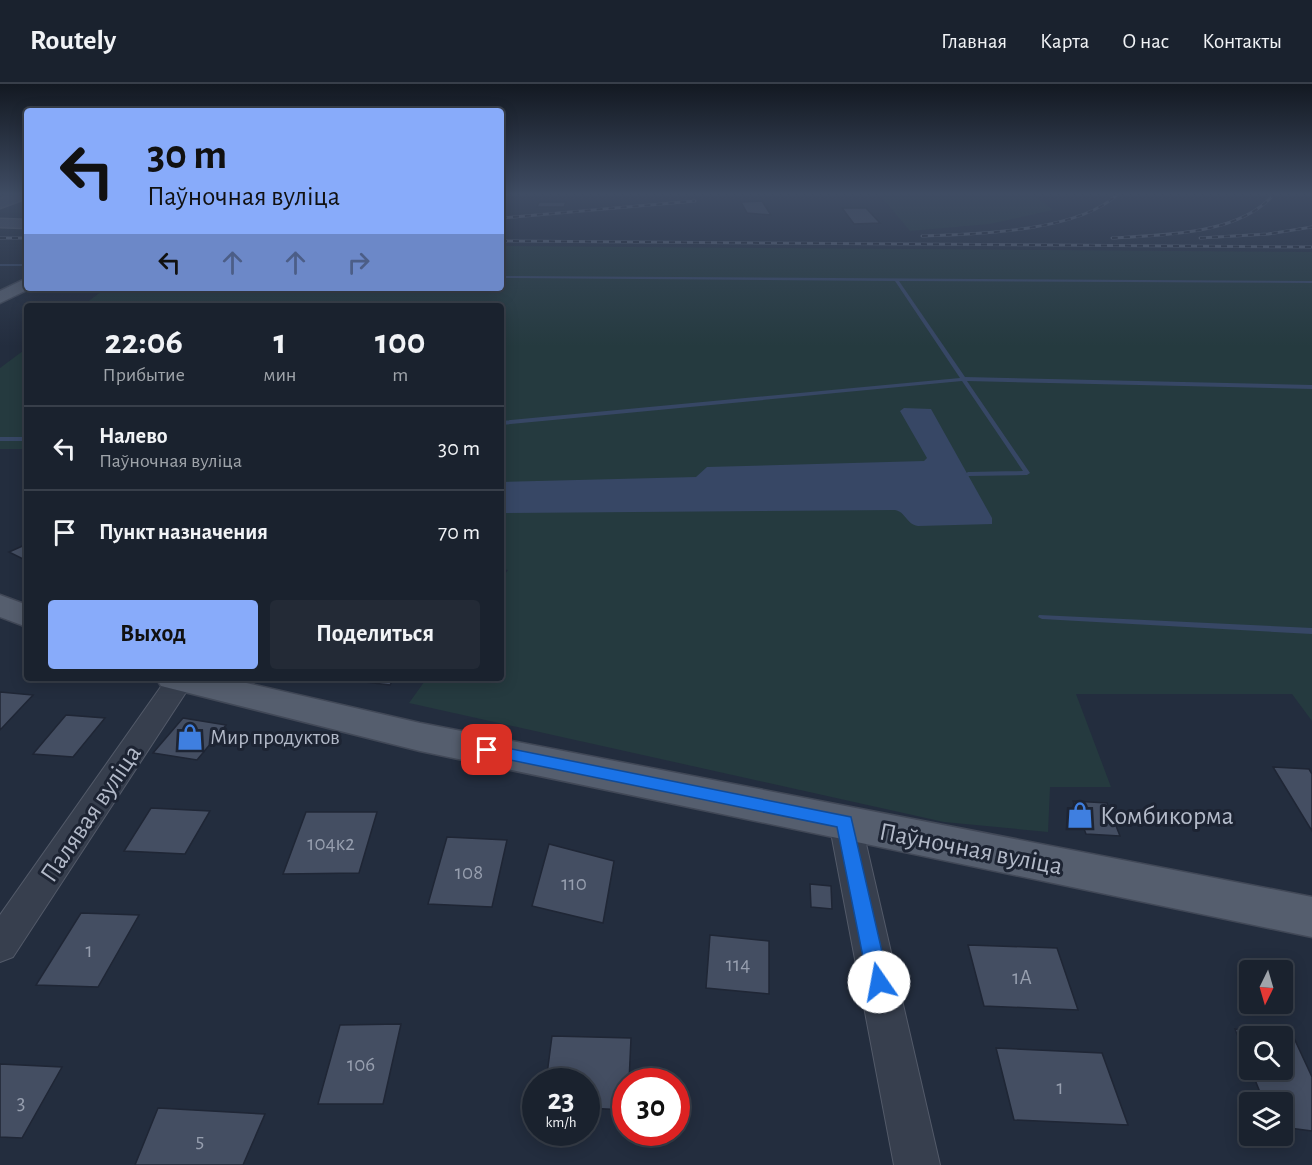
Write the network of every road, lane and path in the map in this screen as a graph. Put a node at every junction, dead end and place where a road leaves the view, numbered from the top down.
1 (24, 276) edge
2 (0, 298) edge
3 (0, 605) edge
4 (24, 616) edge
5 (176, 681) edge
6 (185, 681) edge
7 (845, 822) junction
8 (1312, 917) edge
9 (0, 945) edge
10 (917, 1165) edge

1 - 2 main road
3 - 4 main road
5 - 9 street, Палявая вуліца
6 - 7 main road, Паўночная вуліца
7 - 8 main road, Паўночная вуліца
7 - 10 street

